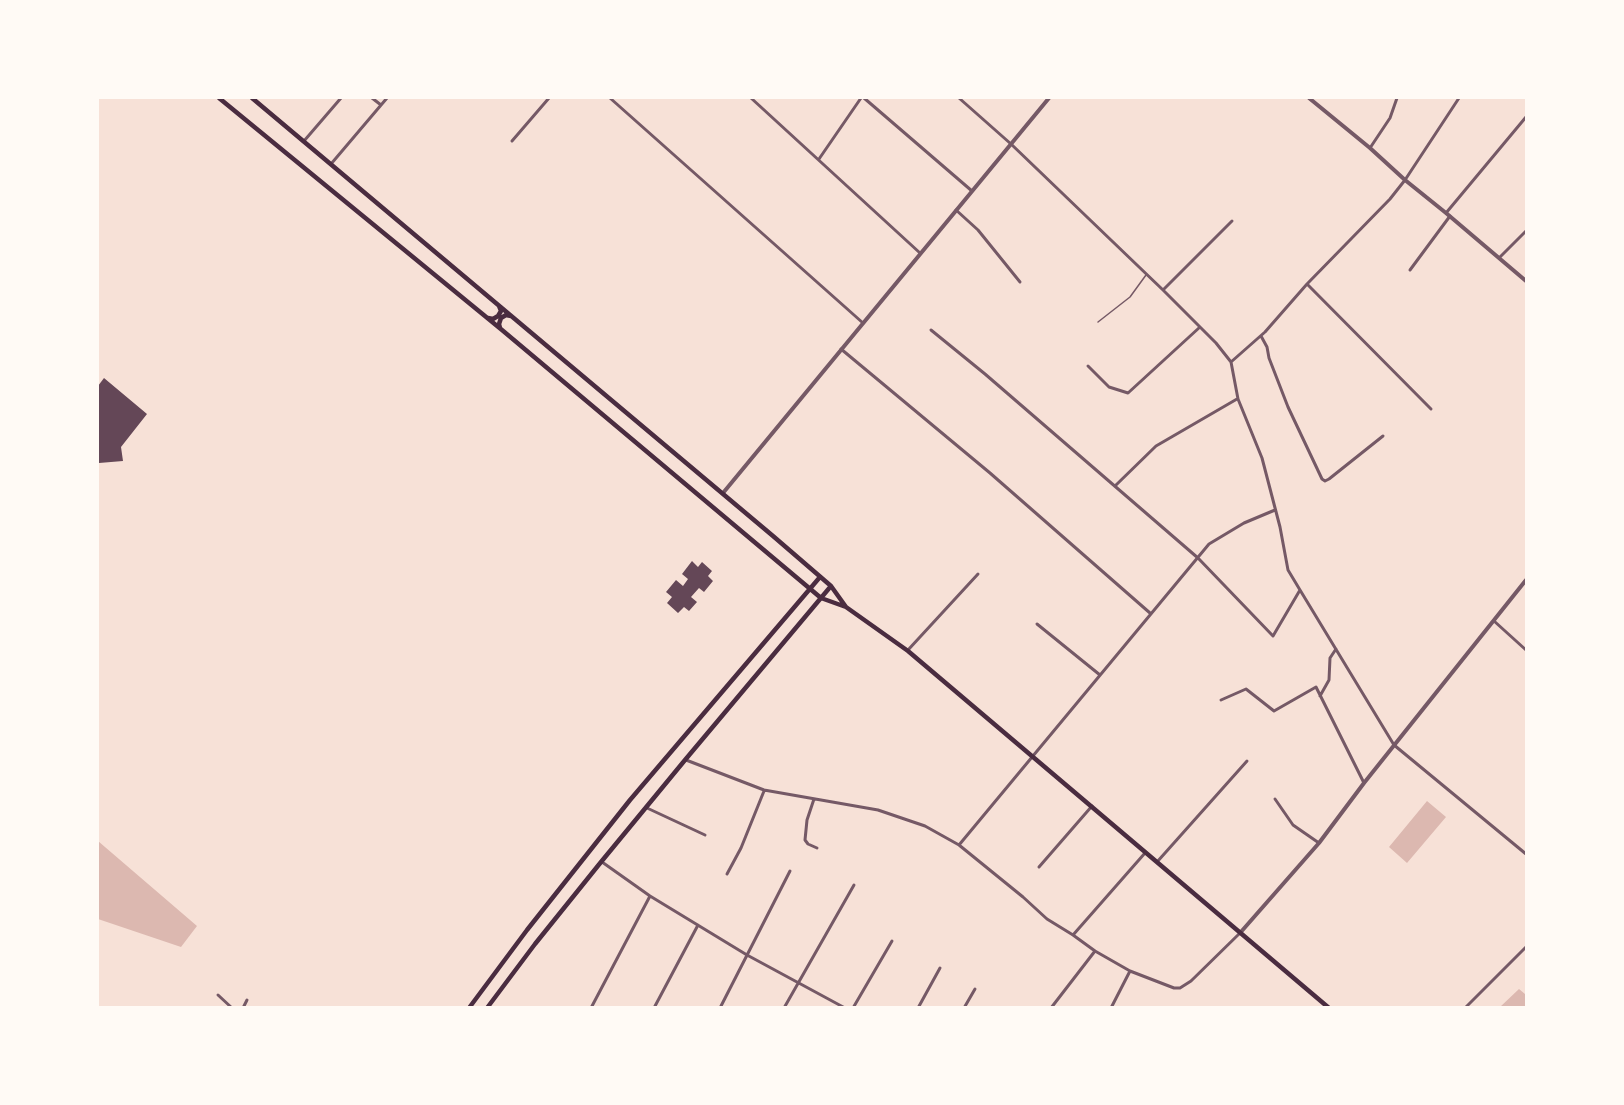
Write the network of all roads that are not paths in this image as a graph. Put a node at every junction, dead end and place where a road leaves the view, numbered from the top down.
1 (219, 98) edge
2 (252, 98) edge
3 (341, 98) edge
4 (372, 98) edge
5 (387, 98) edge
6 (549, 98) edge
7 (610, 98) edge
8 (751, 98) edge
9 (863, 98) edge
10 (959, 98) edge
11 (1049, 98) edge
12 (1309, 98) edge
13 (1397, 98) edge
14 (1459, 98) edge
15 (381, 105) junction
16 (1527, 117) edge
17 (304, 141) junction
18 (512, 141) dead end
19 (1011, 144) junction
20 (1370, 148) junction
21 (819, 159) junction
22 (331, 164) junction
23 (1405, 180) junction
24 (972, 191) junction
25 (956, 210) junction
26 (1448, 214) junction
27 (1232, 221) dead end
28 (1527, 231) edge
29 (920, 253) junction
30 (1500, 258) junction
31 (1410, 270) dead end
32 (1146, 274) junction
33 (1527, 281) edge
34 (1020, 282) dead end
35 (1307, 284) junction
36 (1163, 290) junction
37 (498, 304) junction
38 (513, 316) junction
39 (488, 318) junction
40 (1098, 322) dead end
41 (863, 323) junction
42 (1200, 327) junction
43 (502, 330) junction
44 (931, 330) dead end
45 (1261, 336) junction
46 (841, 349) junction
47 (1231, 362) junction
48 (1088, 366) dead end
49 (1238, 399) junction
50 (1431, 409) dead end
51 (1383, 436) dead end
52 (1115, 486) junction
53 (723, 493) junction
54 (1275, 510) junction
55 (1198, 558) junction
56 (978, 574) dead end
57 (820, 577) junction
58 (1527, 580) edge
59 (831, 586) junction
60 (809, 588) junction
61 (1300, 590) junction
62 (821, 598) junction
63 (846, 607) junction
64 (1150, 613) junction
65 (1493, 620) junction
66 (1036, 624) dead end
67 (1336, 649) junction
68 (1527, 650) edge
69 (908, 651) junction
70 (1100, 675) junction
71 (1320, 696) junction
72 (1221, 700) dead end
73 (1394, 745) junction
74 (1032, 756) junction
75 (684, 760) junction
76 (1247, 761) dead end
77 (1364, 783) junction
78 (764, 790) junction
79 (814, 799) junction
80 (1275, 799) dead end
81 (1092, 806) junction
82 (646, 808) junction
83 (705, 836) dead end
84 (1318, 843) junction
85 (959, 845) junction
86 (817, 848) dead end
87 (1146, 852) junction
88 (1527, 854) edge
89 (601, 862) junction
90 (1157, 862) junction
91 (1039, 867) dead end
92 (790, 871) dead end
93 (727, 874) dead end
94 (854, 885) dead end
95 (650, 896) junction
96 (698, 925) junction
97 (1240, 933) junction
98 (1073, 935) junction
99 (892, 942) dead end
100 (1527, 947) edge
101 (1095, 951) junction
102 (747, 955) junction
103 (940, 968) dead end
104 (1130, 971) junction
105 (798, 982) junction
106 (975, 989) dead end
107 (218, 995) dead end
108 (247, 1000) dead end
109 (844, 1007) edge
110 (232, 1008) edge
111 (243, 1008) edge
112 (469, 1008) edge
113 (487, 1008) edge
114 (591, 1008) edge
115 (654, 1008) edge
116 (720, 1008) edge
117 (784, 1008) edge
118 (853, 1008) edge
119 (918, 1008) edge
120 (964, 1008) edge
121 (1051, 1008) edge
122 (1111, 1008) edge
123 (1329, 1008) edge
124 (1465, 1008) edge

1 - 39 main road
2 - 17 main road
3 - 17 street
4 - 15 street
5 - 15 street
6 - 18 street
7 - 41 street
8 - 21 street
9 - 21 street
9 - 24 street
10 - 19 street
11 - 19 street
12 - 20 street
13 - 20 street
14 - 23 street
15 - 22 street
16 - 26 street
17 - 22 main road
19 - 24 street
19 - 32 street
20 - 23 street
21 - 29 street
22 - 37 main road
23 - 26 street
23 - 35 street
24 - 25 street
25 - 29 street
25 - 34 street
26 - 30 street
26 - 31 street
27 - 36 street
28 - 30 street
29 - 41 street
30 - 33 street
32 - 36 street
32 - 40 lane
35 - 45 street
35 - 50 street
36 - 42 street
37 - 38 main road
37 - 39 main road
38 - 43 main road
38 - 53 main road
39 - 43 main road
41 - 46 street
42 - 47 street
42 - 48 street
43 - 60 main road
44 - 52 street
45 - 47 street
45 - 51 street
46 - 53 street
46 - 64 street
47 - 49 street
49 - 52 street
49 - 54 street
52 - 55 street
53 - 57 main road
54 - 55 street
54 - 61 street
55 - 61 street
55 - 64 street
56 - 69 street
57 - 59 main road
57 - 60 main road
58 - 65 street
59 - 62 main road
59 - 63 main road
60 - 62 main road
60 - 112 main road
61 - 67 street
62 - 63 main road
62 - 75 main road
63 - 69 main road
64 - 70 street
65 - 68 street
65 - 73 street
66 - 70 street
67 - 71 street
67 - 73 street
69 - 74 main road
70 - 74 street
71 - 72 street
71 - 77 street
73 - 77 street
73 - 88 street
74 - 81 main road
74 - 85 street
75 - 78 street
75 - 82 main road
76 - 90 street
77 - 84 street
78 - 79 street
78 - 93 street
79 - 85 street
79 - 86 street
80 - 84 street
81 - 87 main road
81 - 91 street
82 - 83 street
82 - 89 main road
84 - 97 street
85 - 98 street
87 - 90 main road
87 - 98 street
89 - 95 street
89 - 113 main road
90 - 97 main road
92 - 102 street
94 - 105 street
95 - 96 street
95 - 114 street
96 - 102 street
96 - 115 street
97 - 104 street
97 - 123 main road
98 - 101 street
99 - 118 street
100 - 124 street
101 - 104 street
101 - 121 street
102 - 105 street
102 - 116 street
103 - 119 street
104 - 122 street
105 - 109 street
105 - 117 street
106 - 120 street
107 - 110 street
108 - 111 street

